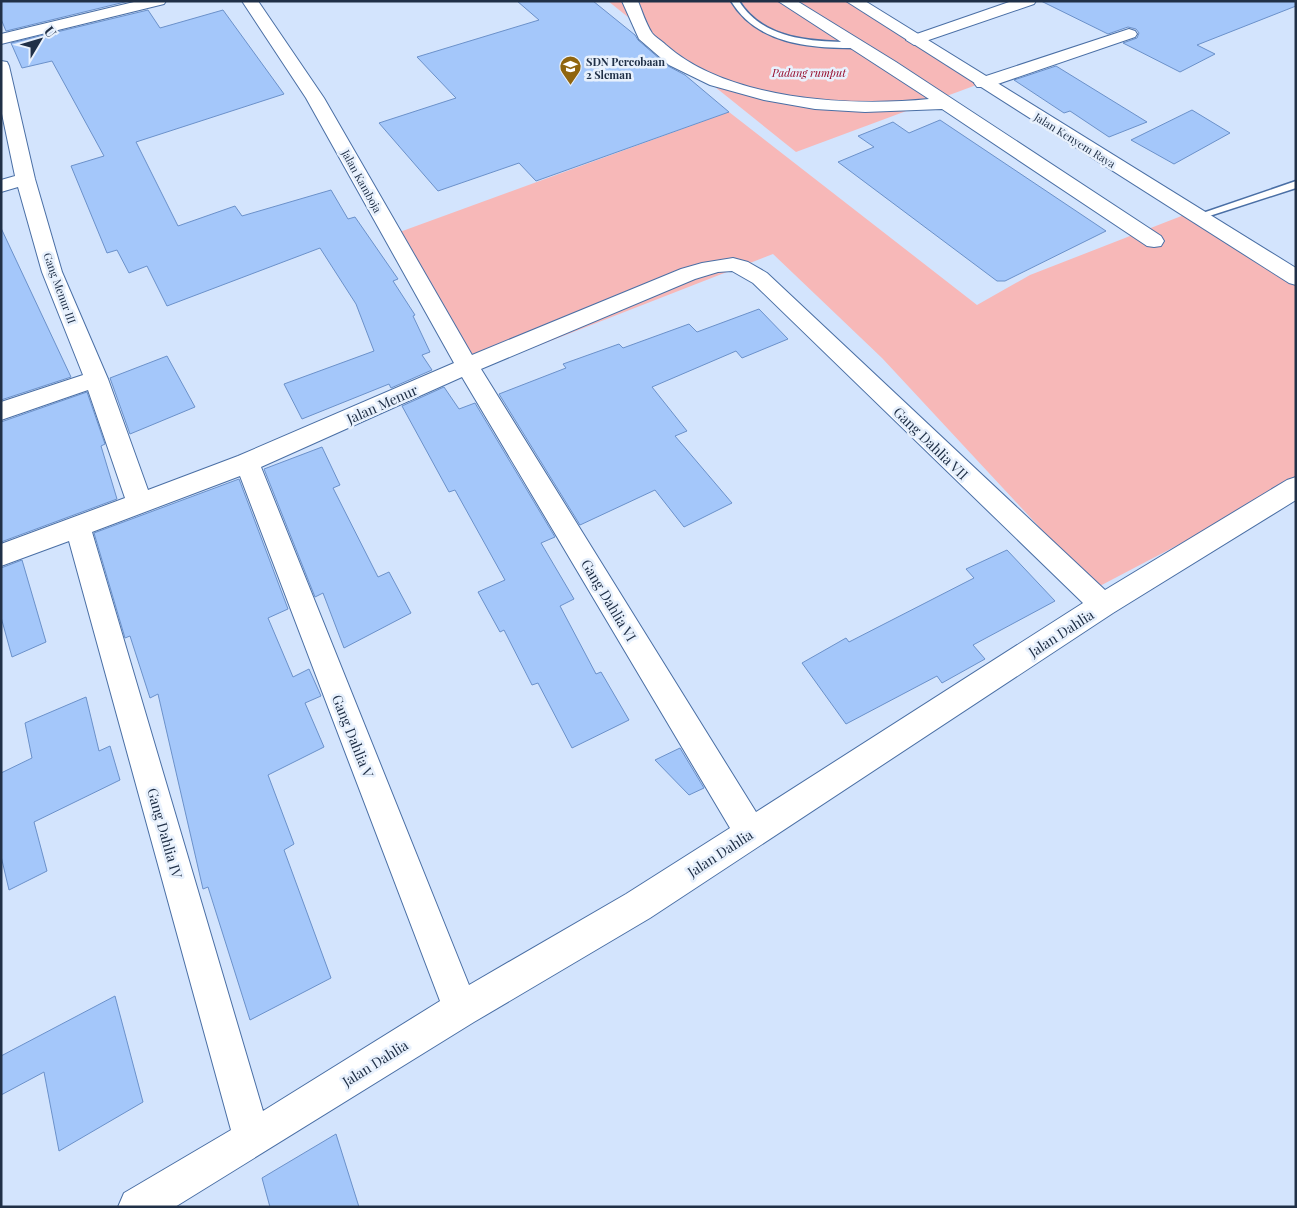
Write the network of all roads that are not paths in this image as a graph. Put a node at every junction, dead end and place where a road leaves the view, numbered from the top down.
1 (158, 1) edge
2 (250, 1) edge
3 (630, 1) edge
4 (735, 1) edge
5 (786, 1) edge
6 (854, 1) edge
7 (1028, 1) edge
8 (1129, 34) dead end
9 (1, 39) edge
10 (855, 44) junction
11 (918, 52) junction
12 (1, 66) edge
13 (890, 66) junction
14 (983, 83) junction
15 (945, 103) junction
16 (25, 179) junction
17 (1296, 184) edge
18 (1, 186) edge
19 (1196, 217) junction
20 (1154, 241) dead end
21 (760, 278) joint
22 (1296, 278) edge
23 (467, 366) junction
24 (96, 379) junction
25 (1, 411) edge
26 (247, 463) junction
27 (1296, 487) edge
28 (140, 504) junction
29 (78, 527) junction
30 (1, 555) edge
31 (1102, 605) junction
32 (751, 833) junction
33 (461, 1009) junction
34 (252, 1139) junction
35 (138, 1207) edge

1 - 9 street
2 - 23 street, Jalan Kamboja
3 - 15 street
4 - 10 lane
5 - 10 street
6 - 11 street, Jalan Kenyem Raya
7 - 11 street
8 - 14 street
10 - 13 street
11 - 13 street
11 - 14 street, Jalan Kenyem Raya
12 - 16 street, Gang Menur III
13 - 15 street
14 - 19 street, Jalan Kenyem Raya
15 - 20 street
16 - 18 street
16 - 24 street, Gang Menur III
17 - 19 lane
19 - 22 street, Jalan Kenyem Raya
21 - 23 street, Jalan Menur
21 - 31 street, Gang Dahlia VII
23 - 26 street, Jalan Menur
23 - 32 street, Gang Dahlia VI
24 - 25 street
24 - 28 street, Gang Menur III
26 - 28 street, Jalan Menur
26 - 33 street, Gang Dahlia V
27 - 31 street, Jalan Dahlia
28 - 29 street, Jalan Menur
29 - 30 street, Jalan Menur
29 - 34 street, Gang Dahlia IV
31 - 32 street, Jalan Dahlia
32 - 33 street, Jalan Dahlia
33 - 34 street, Jalan Dahlia
34 - 35 street, Jalan Dahlia

